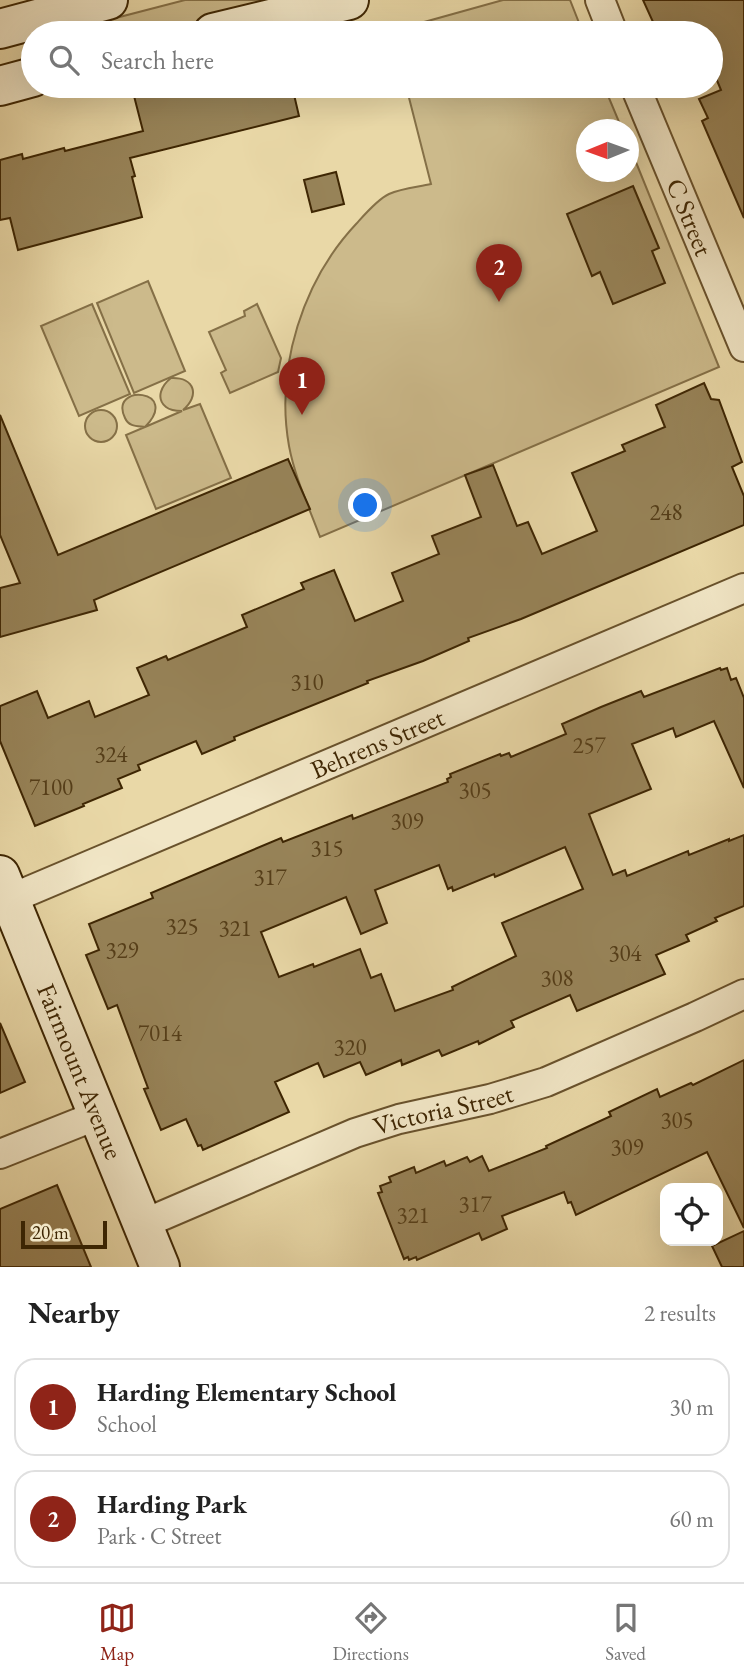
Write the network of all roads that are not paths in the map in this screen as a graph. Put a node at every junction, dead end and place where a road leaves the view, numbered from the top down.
1 (108, 0) edge
2 (349, 0) edge
3 (600, 0) edge
4 (30, 21) edge
5 (262, 21) edge
6 (609, 21) edge
7 (21, 23) edge
8 (0, 29) edge
9 (21, 80) edge
10 (0, 86) edge
11 (640, 98) edge
12 (744, 347) edge
13 (744, 588) edge
14 (5, 887) edge
15 (744, 994) edge
16 (98, 1115) junction
17 (0, 1154) edge
18 (143, 1224) junction
19 (160, 1267) edge

1 - 4 street
2 - 5 street
3 - 6 street
7 - 8 street
9 - 10 street
11 - 12 street, C Street
13 - 14 street, Behrens Street
14 - 16 street, Fairmount Avenue
15 - 18 street, Victoria Street
16 - 17 street
16 - 18 street, Fairmount Avenue
18 - 19 street, Fairmount Avenue

